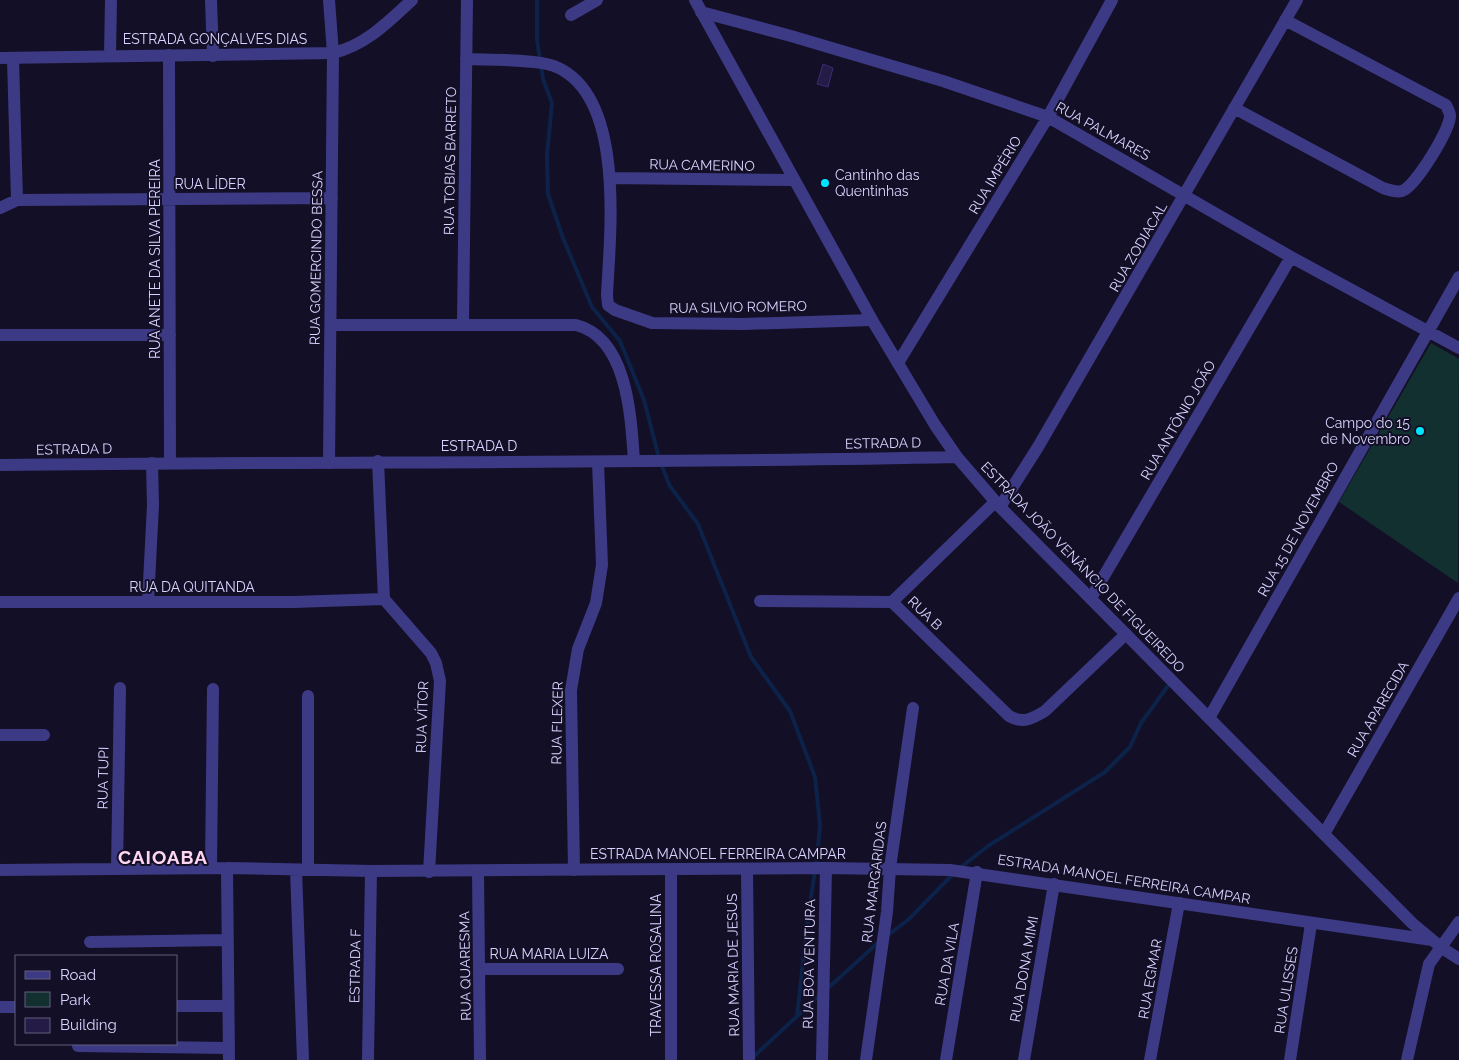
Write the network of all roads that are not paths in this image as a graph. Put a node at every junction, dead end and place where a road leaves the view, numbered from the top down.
1 (111, 0) edge
2 (211, 0) edge
3 (329, 0) edge
4 (412, 0) edge
5 (467, 0) edge
6 (597, 0) edge
7 (694, 0) edge
8 (1112, 0) edge
9 (1297, 0) edge
10 (701, 12) junction
11 (571, 15) dead end
12 (1285, 20) junction
13 (334, 53) junction
14 (110, 55) junction
15 (169, 55) junction
16 (214, 56) junction
17 (6, 58) edge
18 (466, 59) junction
19 (1234, 108) junction
20 (1048, 117) junction
21 (610, 178) junction
22 (794, 180) junction
23 (1186, 195) junction
24 (332, 198) junction
25 (170, 199) junction
26 (17, 200) junction
27 (0, 208) edge
28 (1291, 257) junction
29 (1459, 277) edge
30 (872, 320) junction
31 (463, 323) junction
32 (331, 325) junction
33 (1428, 330) junction
34 (0, 335) edge
35 (170, 335) junction
36 (1459, 348) edge
37 (898, 363) junction
38 (957, 457) junction
39 (378, 461) junction
40 (638, 461) junction
41 (598, 462) junction
42 (152, 463) junction
43 (170, 463) junction
44 (329, 463) junction
45 (0, 465) edge
46 (998, 504) junction
47 (1091, 598) junction
48 (1459, 598) edge
49 (384, 600) junction
50 (760, 601) dead end
51 (0, 602) edge
52 (148, 602) junction
53 (892, 602) junction
54 (1126, 634) junction
55 (120, 688) dead end
56 (213, 689) dead end
57 (308, 696) dead end
58 (913, 708) dead end
59 (1209, 718) junction
60 (0, 735) edge
61 (44, 735) dead end
62 (1324, 834) junction
63 (210, 868) junction
64 (226, 868) junction
65 (826, 868) junction
66 (890, 868) junction
67 (117, 869) junction
68 (747, 869) junction
69 (0, 870) edge
70 (302, 870) junction
71 (574, 870) junction
72 (671, 870) junction
73 (371, 872) junction
74 (429, 872) junction
75 (478, 872) junction
76 (975, 872) junction
77 (1054, 884) junction
78 (1179, 902) junction
79 (1459, 922) edge
80 (1311, 924) junction
81 (227, 940) junction
82 (90, 942) dead end
83 (1437, 944) junction
84 (1459, 959) edge
85 (480, 968) junction
86 (618, 969) dead end
87 (178, 1006) edge
88 (228, 1006) junction
89 (0, 1007) edge
90 (15, 1007) edge
91 (78, 1046) dead end
92 (228, 1054) edge
93 (748, 1054) edge
94 (302, 1060) edge
95 (368, 1060) edge
96 (480, 1060) edge
97 (672, 1060) edge
98 (822, 1060) edge
99 (866, 1060) edge
100 (946, 1060) edge
101 (1024, 1060) edge
102 (1150, 1060) edge
103 (1290, 1060) edge
104 (1407, 1060) edge

1 - 14 street
2 - 16 street
3 - 13 street, RUA GOMERCINDO BESSA
4 - 13 street, ESTRADA GONÇALVES DIAS
5 - 18 street, RUA TOBIAS BARRETO
6 - 11 street
7 - 10 street, ESTRADA JOÃO VENÂNCIO DE FIGUEIREDO
8 - 20 street, RUA IMPÉRIO
9 - 12 street, RUA ZODIACAL
10 - 20 street, RUA PALMARES
10 - 22 street, ESTRADA JOÃO VENÂNCIO DE FIGUEIREDO
12 - 19 street, RUA ZODIACAL
12 - 19 street
13 - 16 street, ESTRADA GONÇALVES DIAS
13 - 24 street, RUA GOMERCINDO BESSA
14 - 15 street, ESTRADA GONÇALVES DIAS
14 - 17 street, ESTRADA GONÇALVES DIAS
15 - 16 street, ESTRADA GONÇALVES DIAS
15 - 25 street, RUA ANETE DA SILVA PEREIRA
17 - 26 street
18 - 21 street
18 - 31 street, RUA TOBIAS BARRETO
19 - 23 street, RUA ZODIACAL
20 - 23 street, RUA PALMARES
20 - 37 street, RUA IMPÉRIO
21 - 22 street, RUA CAMERINO
21 - 30 street, RUA SILVIO ROMERO
22 - 30 street, ESTRADA JOÃO VENÂNCIO DE FIGUEIREDO
23 - 28 street, RUA PALMARES
23 - 46 street, RUA ZODIACAL
24 - 25 street, RUA LÍDER
24 - 32 street, RUA GOMERCINDO BESSA
25 - 26 street, RUA LÍDER
25 - 35 street, RUA ANETE DA SILVA PEREIRA
26 - 27 street, RUA LÍDER
28 - 33 street, RUA PALMARES
28 - 47 street, RUA ANTÔNIO JOÃO
29 - 33 street, RUA 15 DE NOVEMBRO
30 - 37 street, ESTRADA JOÃO VENÂNCIO DE FIGUEIREDO
31 - 32 street
31 - 40 street
32 - 44 street, RUA GOMERCINDO BESSA
33 - 36 street, RUA PALMARES
33 - 59 street, RUA 15 DE NOVEMBRO
34 - 35 street
35 - 43 street, RUA ANETE DA SILVA PEREIRA
37 - 38 street, ESTRADA JOÃO VENÂNCIO DE FIGUEIREDO
38 - 40 street, ESTRADA D
38 - 46 street, ESTRADA JOÃO VENÂNCIO DE FIGUEIREDO
39 - 41 street, ESTRADA D
39 - 44 street, ESTRADA D
39 - 49 street
40 - 41 street, ESTRADA D
41 - 71 street, RUA FLEXER
42 - 43 street, ESTRADA D
42 - 45 street, ESTRADA D
42 - 52 street
43 - 44 street, ESTRADA D
46 - 47 street, ESTRADA JOÃO VENÂNCIO DE FIGUEIREDO
46 - 53 street, RUA ZODIACAL
47 - 54 street, ESTRADA JOÃO VENÂNCIO DE FIGUEIREDO
48 - 62 street, RUA APARECIDA
49 - 52 street, RUA DA QUITANDA
49 - 74 street, RUA VÍTOR
50 - 53 street, RUA B
51 - 52 street, RUA DA QUITANDA
53 - 54 street, RUA B
54 - 59 street, ESTRADA JOÃO VENÂNCIO DE FIGUEIREDO
55 - 67 street, RUA TUPI
56 - 63 street
57 - 70 street
58 - 66 street, RUA MARGARIDAS
59 - 62 street, ESTRADA JOÃO VENÂNCIO DE FIGUEIREDO
60 - 61 street
62 - 83 street, ESTRADA JOÃO VENÂNCIO DE FIGUEIREDO
63 - 64 street, ESTRADA MANOEL FERREIRA CAMPAR
63 - 67 street, ESTRADA MANOEL FERREIRA CAMPAR
64 - 70 street, ESTRADA MANOEL FERREIRA CAMPAR
64 - 81 street
65 - 66 street, ESTRADA MANOEL FERREIRA CAMPAR
65 - 68 street, ESTRADA MANOEL FERREIRA CAMPAR
65 - 98 street, RUA BOA VENTURA
66 - 76 street, ESTRADA MANOEL FERREIRA CAMPAR
66 - 99 street, RUA MARGARIDAS
67 - 69 street, ESTRADA MANOEL FERREIRA CAMPAR
68 - 72 street, ESTRADA MANOEL FERREIRA CAMPAR
68 - 93 street, RUA MARIA DE JESUS
70 - 73 street, ESTRADA MANOEL FERREIRA CAMPAR
70 - 94 street
71 - 72 street, ESTRADA MANOEL FERREIRA CAMPAR
71 - 75 street, ESTRADA MANOEL FERREIRA CAMPAR
72 - 97 street, TRAVESSA ROSALINA
73 - 74 street, ESTRADA MANOEL FERREIRA CAMPAR
73 - 95 street, ESTRADA F
74 - 75 street, ESTRADA MANOEL FERREIRA CAMPAR
75 - 85 street, RUA QUARESMA
76 - 77 street, ESTRADA MANOEL FERREIRA CAMPAR
76 - 100 street, RUA DA VILA
77 - 78 street, ESTRADA MANOEL FERREIRA CAMPAR
77 - 101 street, RUA DONA MIMI
78 - 80 street, ESTRADA MANOEL FERREIRA CAMPAR
78 - 102 street, RUA EGMAR
79 - 83 street
80 - 83 street, ESTRADA MANOEL FERREIRA CAMPAR
80 - 103 street, RUA ULISSES
81 - 82 street
81 - 88 street
83 - 84 street, ESTRADA JOÃO VENÂNCIO DE FIGUEIREDO
83 - 104 street
85 - 86 street, RUA MARIA LUIZA
85 - 96 street, RUA QUARESMA
87 - 88 street
88 - 92 street
89 - 90 street
91 - 92 street

